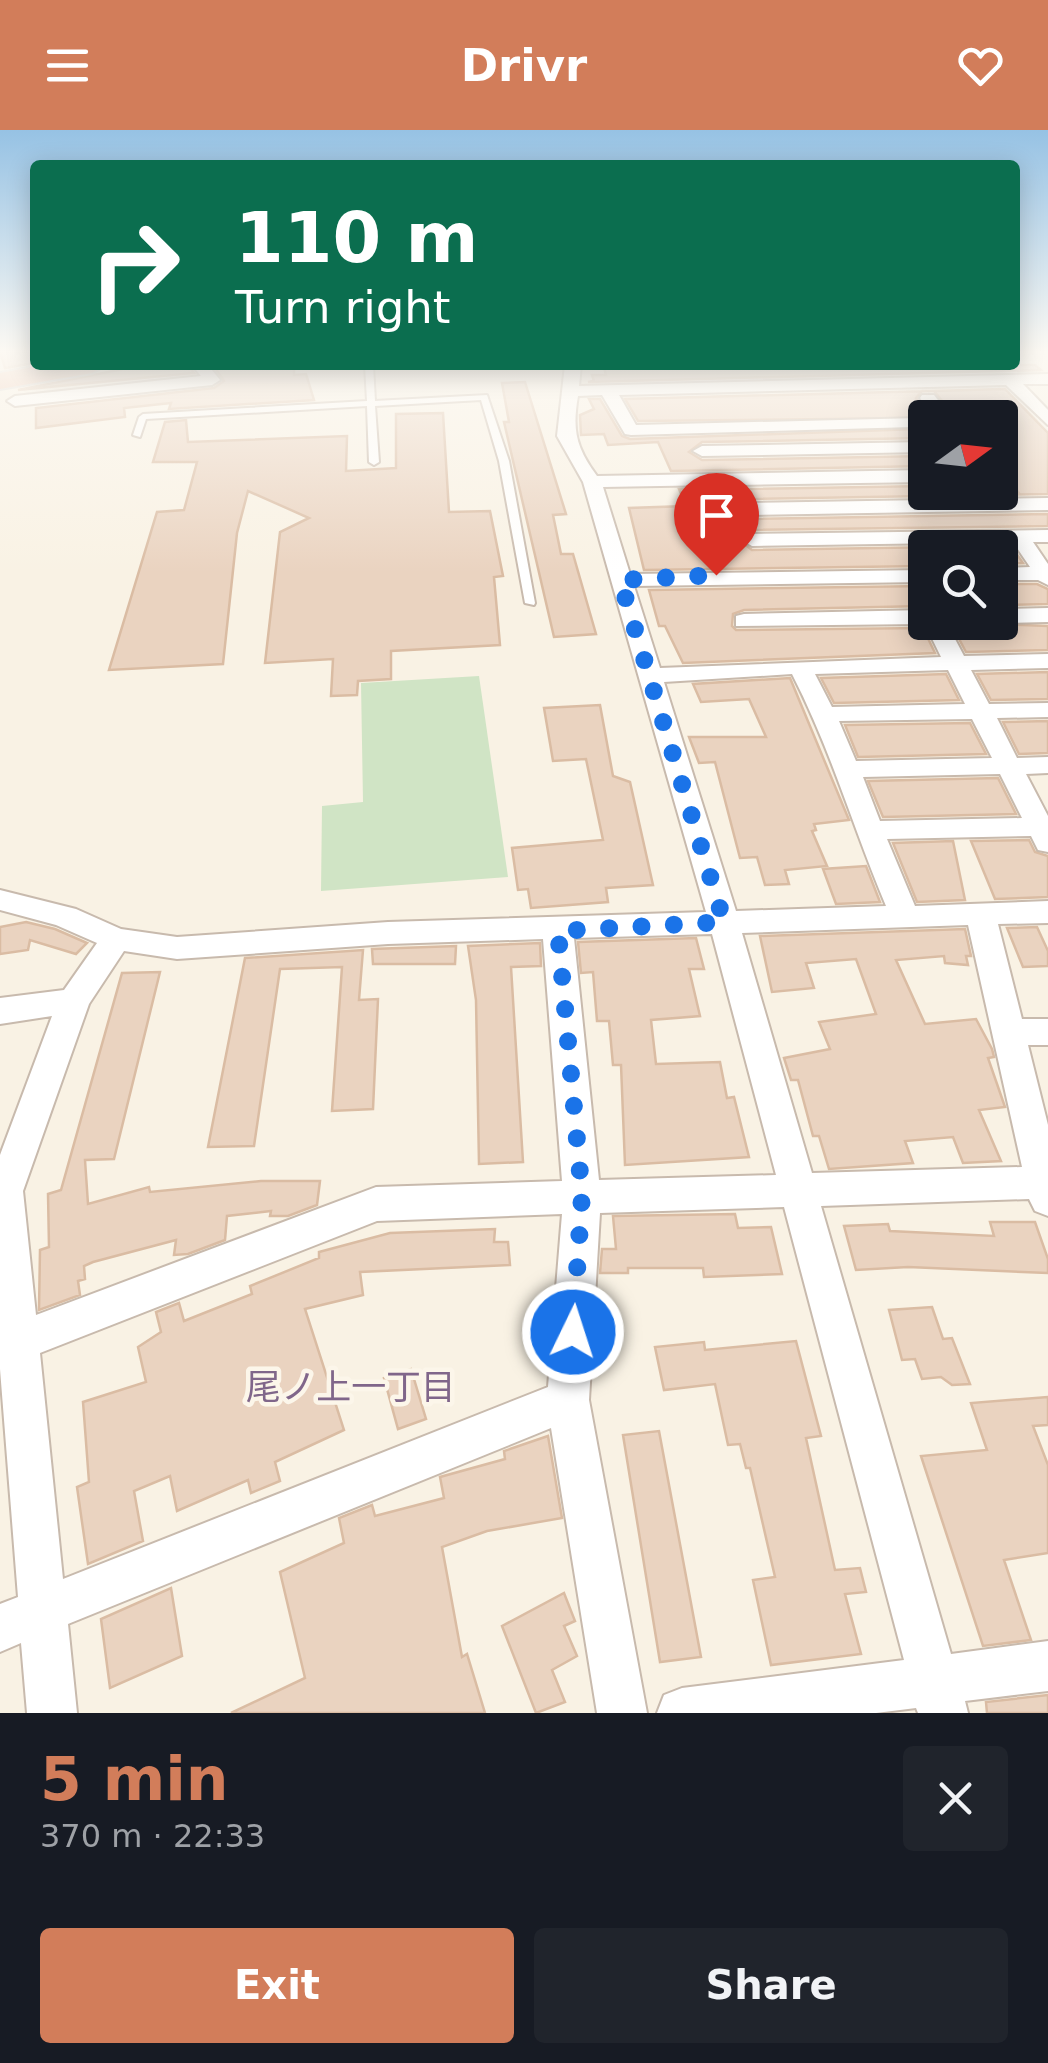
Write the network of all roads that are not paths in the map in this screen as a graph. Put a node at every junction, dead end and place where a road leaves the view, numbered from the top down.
1 (141, 426) edge
2 (373, 426) edge
3 (493, 426) edge
4 (562, 426) edge
5 (628, 426) edge
6 (768, 426) edge
7 (831, 426) edge
8 (138, 436) dead end
9 (908, 447) edge
10 (842, 449) junction
11 (702, 451) dead end
12 (374, 462) dead end
13 (856, 476) junction
14 (908, 476) edge
15 (723, 480) junction
16 (592, 482) junction
17 (1048, 504) edge
18 (873, 506) junction
19 (1018, 536) joint
20 (1048, 536) edge
21 (889, 538) junction
22 (908, 538) edge
23 (752, 540) dead end
24 (908, 563) edge
25 (1018, 574) edge
26 (1047, 575) edge
27 (908, 576) edge
28 (620, 580) junction
29 (530, 604) dead end
30 (1048, 615) edge
31 (1018, 616) edge
32 (908, 617) edge
33 (744, 621) dead end
34 (943, 640) edge
35 (1048, 661) edge
36 (952, 662) junction
37 (800, 666) junction
38 (649, 676) junction
39 (1048, 710) edge
40 (981, 712) junction
41 (826, 714) junction
42 (1048, 765) edge
43 (1007, 766) junction
44 (844, 768) junction
45 (866, 830) junction
46 (1045, 833) edge
47 (0, 900) edge
48 (980, 912) junction
49 (1048, 912) edge
50 (904, 915) junction
51 (724, 922) junction
52 (558, 931) junction
53 (116, 938) junction
54 (74, 1000) junction
55 (0, 1011) edge
56 (1007, 1032) junction
57 (1048, 1032) edge
58 (1046, 1188) edge
59 (795, 1191) junction
60 (582, 1195) junction
61 (8, 1346) edge
62 (568, 1400) junction
63 (21, 1620) edge
64 (1048, 1666) edge
65 (939, 1697) edge
66 (52, 1713) edge
67 (622, 1713) edge
68 (682, 1713) edge

1 - 8 lane
2 - 12 lane
3 - 29 lane
4 - 16 street
5 - 6 street
7 - 10 street
9 - 10 street
10 - 11 street
10 - 13 street
13 - 14 street
13 - 15 street
13 - 18 street
15 - 16 street
15 - 18 street
16 - 28 street
17 - 18 street
18 - 21 street
19 - 20 street
19 - 26 street
21 - 22 street
21 - 23 street
21 - 24 street
25 - 26 street
27 - 28 street
28 - 38 street
30 - 31 street
32 - 33 street
34 - 36 street
35 - 36 street
36 - 37 street
36 - 40 street
37 - 38 street
37 - 41 street
38 - 51 street
39 - 40 street
40 - 41 street
40 - 43 street
41 - 44 street
42 - 43 street
43 - 44 street
43 - 46 street
44 - 45 street
45 - 46 street
45 - 50 street
47 - 53 street
48 - 49 street
48 - 50 street
48 - 56 street
50 - 51 street
51 - 52 street
51 - 59 street
52 - 53 street
52 - 60 street
53 - 54 street
54 - 55 street
54 - 61 street
56 - 57 street
56 - 58 street
58 - 59 street
59 - 60 street
59 - 65 street
60 - 61 street
60 - 62 street
61 - 63 street
62 - 63 street
62 - 67 street
63 - 66 street
64 - 65 street
65 - 68 street

